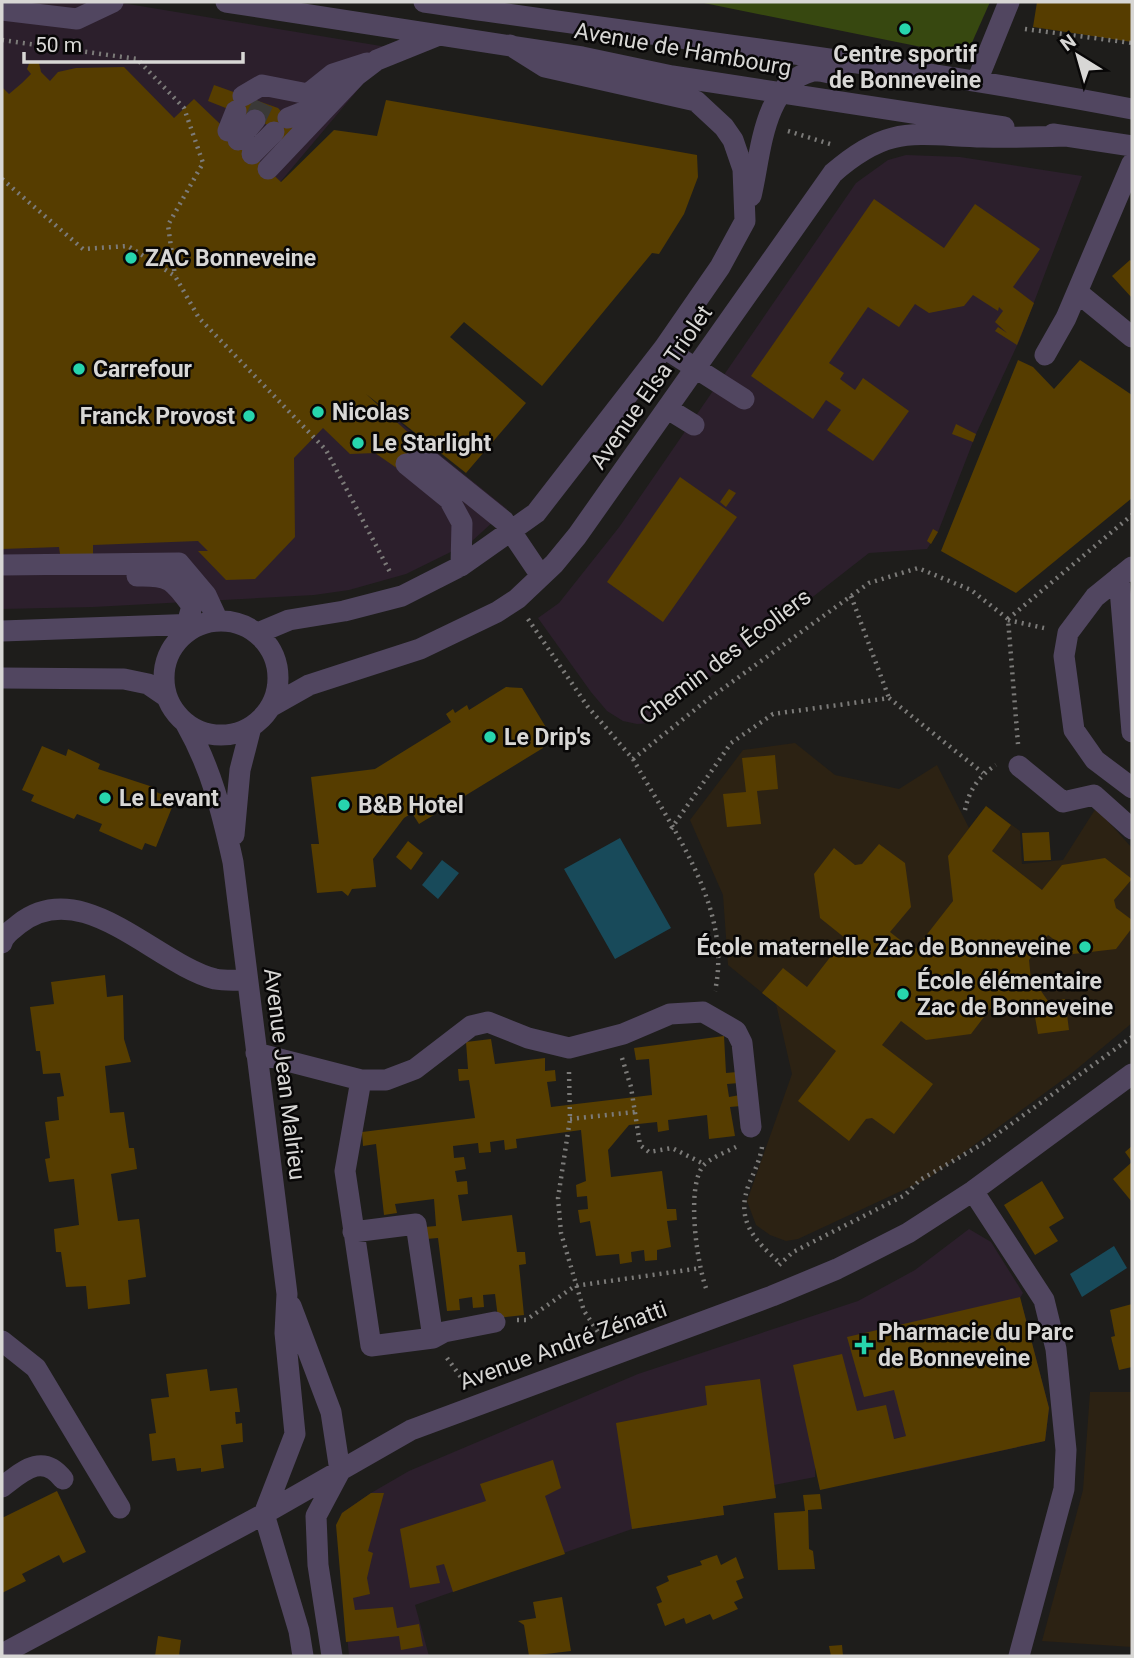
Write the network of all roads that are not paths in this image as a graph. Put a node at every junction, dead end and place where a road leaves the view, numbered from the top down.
1 (113, 2) edge
2 (226, 2) edge
3 (424, 2) edge
4 (1009, 2) edge
5 (2, 10) edge
6 (440, 34) junction
7 (510, 45) junction
8 (377, 60) junction
9 (977, 81) junction
10 (781, 93) junction
11 (1049, 93) junction
12 (333, 101) junction
13 (1132, 109) edge
14 (1065, 136) junction
15 (1132, 146) edge
16 (1132, 163) edge
17 (268, 169) dead end
18 (745, 221) junction
19 (1077, 292) junction
20 (1132, 337) edge
21 (664, 348) junction
22 (1045, 355) dead end
23 (698, 367) junction
24 (744, 399) dead end
25 (668, 409) junction
26 (694, 425) dead end
27 (513, 532) junction
28 (2, 565) edge
29 (461, 566) junction
30 (1126, 572) edge
31 (541, 576) junction
32 (2, 579) edge
33 (201, 623) junction
34 (2, 631) edge
35 (258, 633) junction
36 (2, 678) edge
37 (167, 697) junction
38 (270, 708) junction
39 (186, 724) junction
40 (251, 727) junction
41 (1132, 732) edge
42 (1019, 760) road end
43 (1132, 788) edge
44 (1132, 829) edge
45 (233, 862) junction
46 (2, 943) edge
47 (247, 981) junction
48 (256, 1053) junction
49 (1132, 1074) edge
50 (362, 1080) junction
51 (751, 1127) road end
52 (973, 1191) junction
53 (353, 1232) junction
54 (286, 1294) junction
55 (495, 1322) road end
56 (433, 1338) junction
57 (2, 1341) edge
58 (340, 1471) junction
59 (62, 1479) dead end
60 (2, 1487) edge
61 (120, 1507) dead end
62 (264, 1514) junction
63 (2, 1654) edge
64 (303, 1656) edge
65 (332, 1656) edge
66 (1019, 1656) edge

1 - 5 street
2 - 6 street, Avenue de Hambourg
3 - 9 street, Avenue de Hambourg
4 - 9 street
6 - 7 street, Avenue de Hambourg
6 - 8 street
7 - 10 street, Avenue de Hambourg
7 - 18 street
8 - 12 street
8 - 12 street
9 - 11 street, Avenue de Hambourg
10 - 11 street
10 - 14 street, Avenue de Hambourg
10 - 18 street, Avenue Elsa Triolet
11 - 13 street, Avenue de Hambourg
12 - 17 street
14 - 15 street, Avenue de Hambourg
14 - 23 street, Avenue Elsa Triolet
16 - 19 street
18 - 21 street, Avenue Elsa Triolet
19 - 20 street
19 - 22 street
21 - 23 street
21 - 27 street, Avenue Elsa Triolet
23 - 24 street
23 - 25 street, Avenue Elsa Triolet
25 - 26 street
25 - 31 street, Avenue Elsa Triolet
27 - 29 street, Avenue Elsa Triolet
27 - 29 street
27 - 31 street
28 - 33 street
29 - 35 street, Avenue Elsa Triolet
30 - 41 street
30 - 43 street
31 - 38 street, Avenue Elsa Triolet
32 - 33 street
33 - 34 street
33 - 35 street
33 - 37 street
35 - 38 street
36 - 37 street
37 - 39 street
38 - 40 street
39 - 40 street
39 - 45 street, Avenue Jean Malrieu
40 - 45 street, Avenue Jean Malrieu
42 - 44 street
45 - 47 street, Avenue Jean Malrieu
46 - 47 street
47 - 48 street, Avenue Jean Malrieu
48 - 50 street
48 - 54 street, Avenue Jean Malrieu
49 - 52 street, Avenue André Zénatti
50 - 51 street
50 - 53 street
52 - 58 street, Avenue André Zénatti
52 - 66 street
53 - 56 street
53 - 56 street
54 - 58 street, Avenue Jean Malrieu
54 - 62 street, Avenue Jean Malrieu
55 - 56 street
57 - 61 street
58 - 62 street, Avenue André Zénatti
58 - 65 street
59 - 60 street
62 - 63 street, Avenue André Zénatti
62 - 64 street

